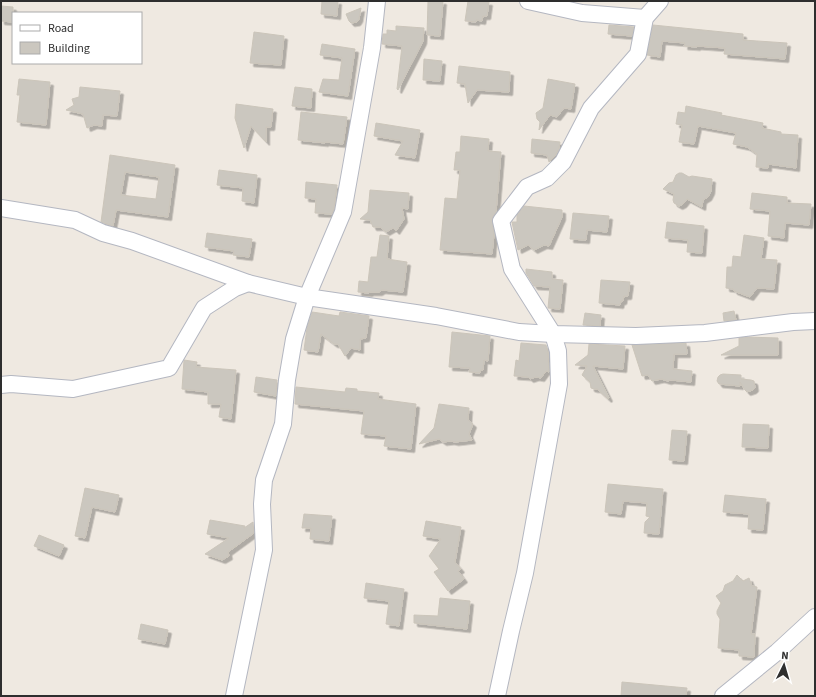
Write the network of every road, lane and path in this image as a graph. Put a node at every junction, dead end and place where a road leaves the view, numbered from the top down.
1 (377, 1) edge
2 (528, 1) edge
3 (660, 1) edge
4 (645, 18) junction
5 (1, 208) edge
6 (248, 283) junction
7 (307, 298) junction
8 (815, 321) edge
9 (553, 334) junction
10 (1, 385) edge
11 (815, 616) edge
12 (234, 696) edge
13 (497, 696) edge
14 (723, 696) edge

1 - 7 street
2 - 4 street
3 - 4 street
4 - 9 street
5 - 6 street
6 - 7 street
6 - 10 street
7 - 9 street
7 - 12 street
8 - 9 street
9 - 13 street
11 - 14 street

